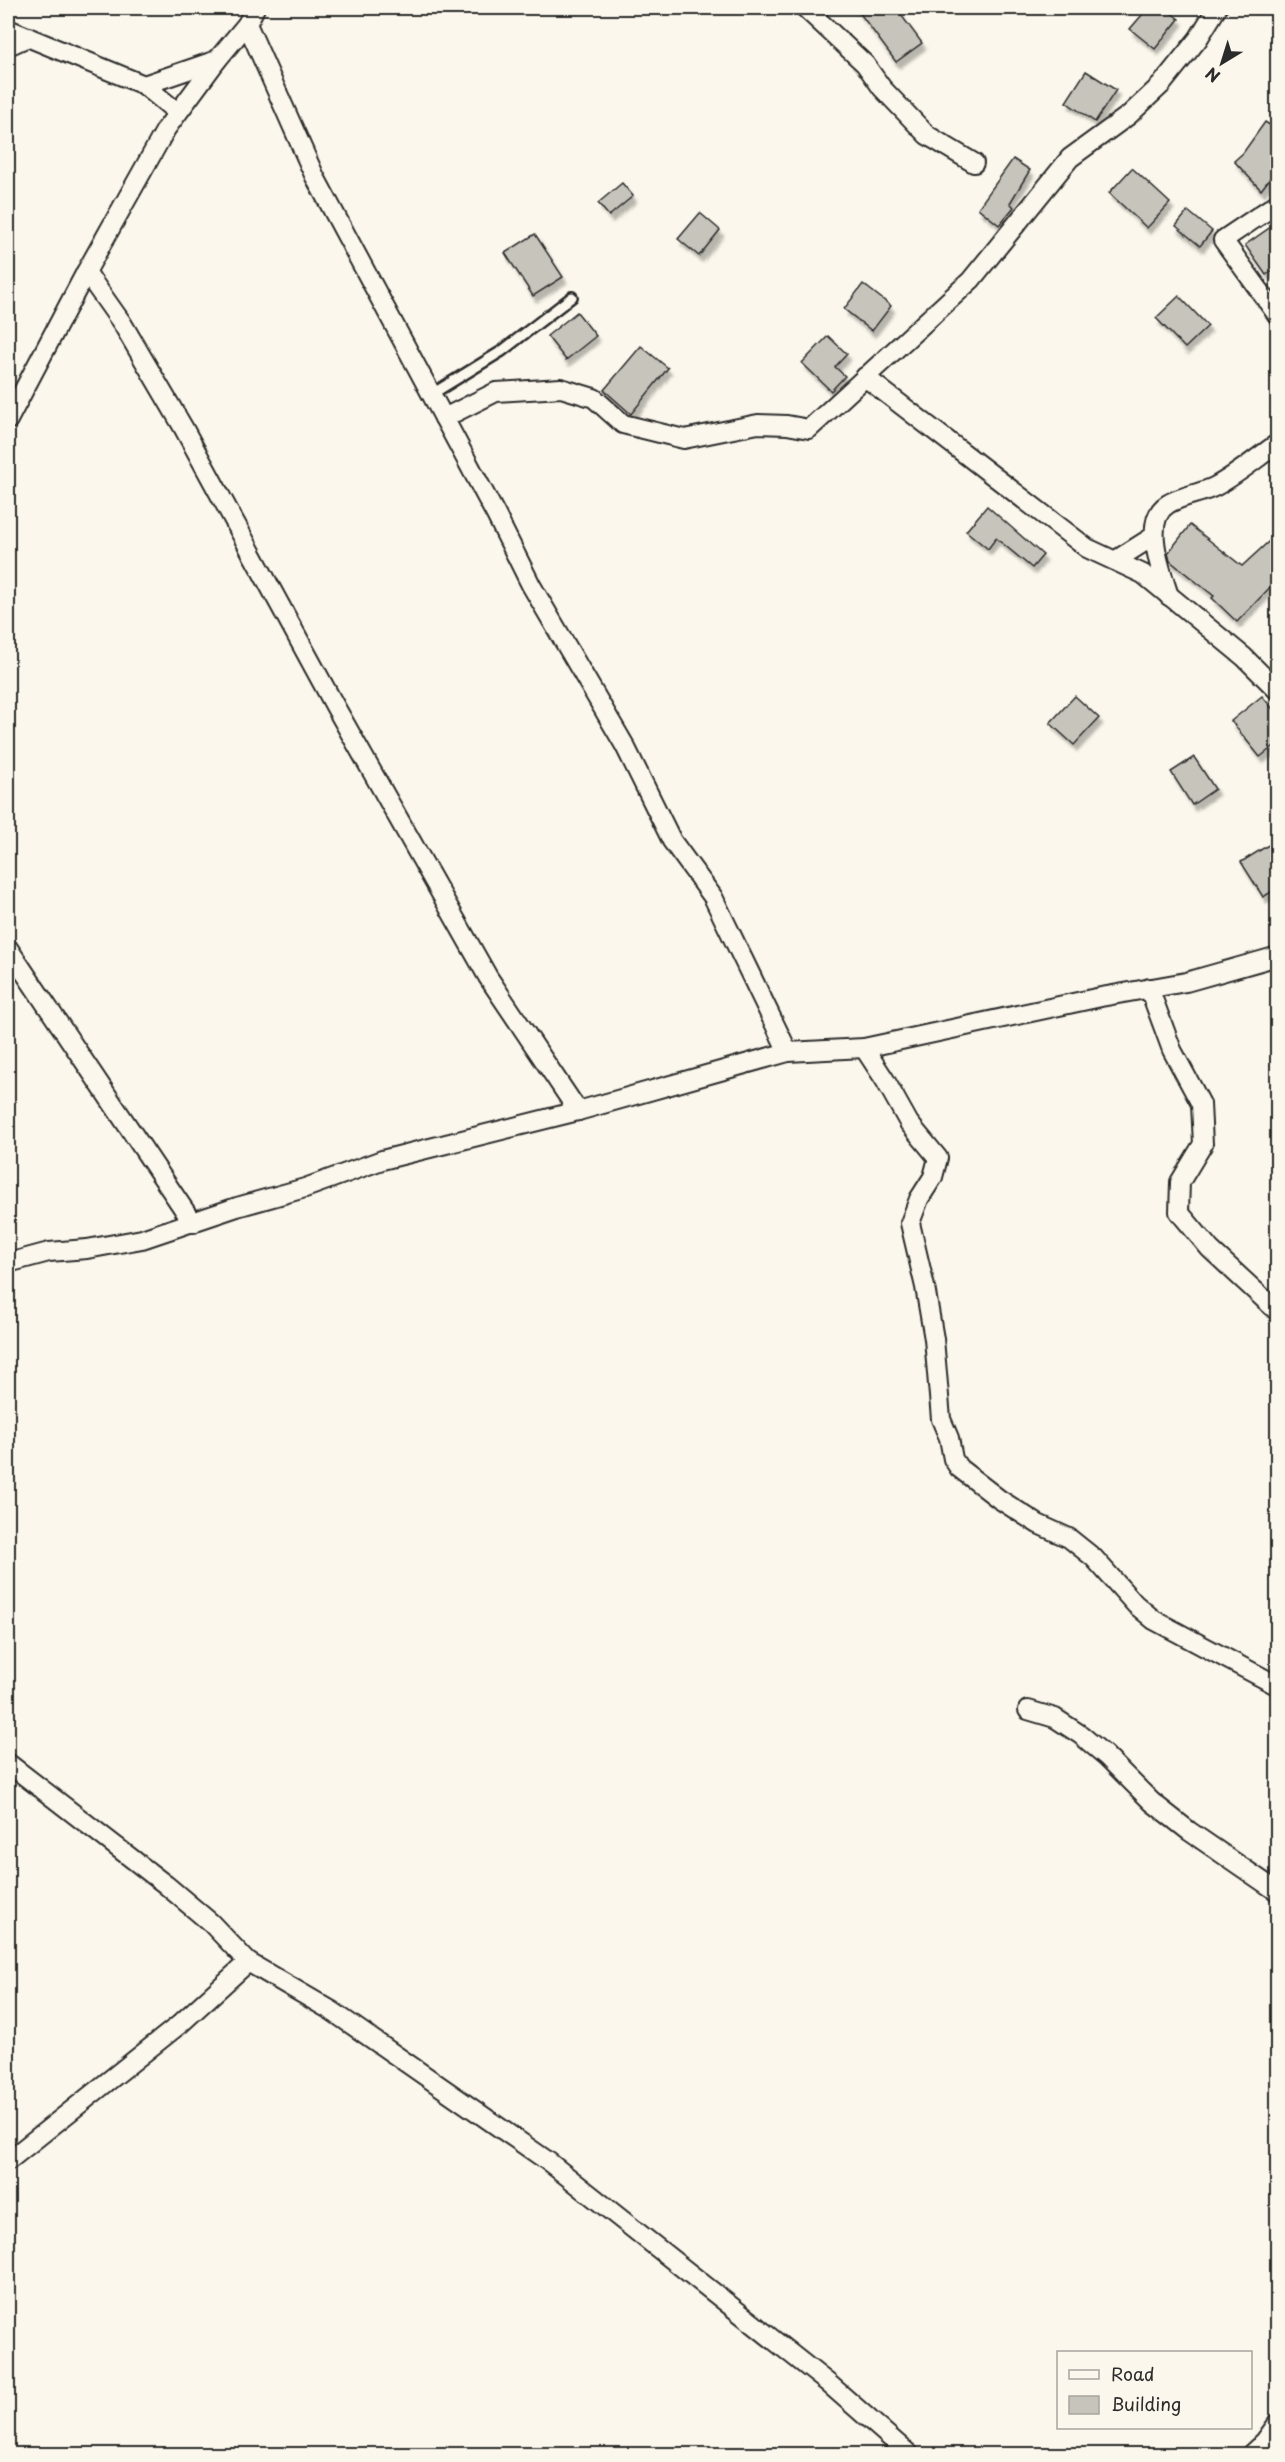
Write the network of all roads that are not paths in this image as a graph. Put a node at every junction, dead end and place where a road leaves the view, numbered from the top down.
1 (805, 8) edge
2 (1217, 8) edge
3 (251, 16) edge
4 (8, 28) edge
5 (28, 37) junction
6 (8, 46) edge
7 (217, 60) junction
8 (144, 85) junction
9 (177, 112) junction
10 (974, 163) dead end
11 (1278, 203) edge
12 (86, 272) junction
13 (572, 297) dead end
14 (1278, 316) edge
15 (865, 377) junction
16 (432, 394) junction
17 (444, 418) junction
18 (8, 420) edge
19 (1278, 443) edge
20 (1154, 536) junction
21 (1116, 560) junction
22 (1169, 596) junction
23 (1278, 692) edge
24 (8, 948) edge
25 (1278, 956) edge
26 (1149, 988) junction
27 (864, 1048) junction
28 (788, 1052) junction
29 (578, 1111) junction
30 (193, 1223) junction
31 (8, 1263) edge
32 (1278, 1312) edge
33 (1278, 1686) edge
34 (1028, 1710) dead end
35 (8, 1763) edge
36 (1278, 1892) edge
37 (248, 1962) junction
38 (8, 2161) edge
39 (1278, 2423) edge
40 (909, 2454) edge
41 (1251, 2454) edge

1 - 10 street
2 - 15 street
3 - 7 street
3 - 16 street
4 - 5 street
5 - 6 street
5 - 8 street
7 - 8 street
7 - 9 street
8 - 9 street
9 - 12 street
11 - 14 street
12 - 18 street
12 - 29 street
13 - 16 lane
15 - 17 street
15 - 21 street
16 - 17 street
17 - 28 street
19 - 20 street
20 - 21 street
20 - 22 street
21 - 22 street
22 - 23 street
24 - 30 street
25 - 26 street
26 - 27 street
26 - 32 street
27 - 28 street
27 - 33 street
28 - 29 street
29 - 30 street
30 - 31 street
34 - 36 street
35 - 37 street
37 - 38 street
37 - 40 street
39 - 41 street

